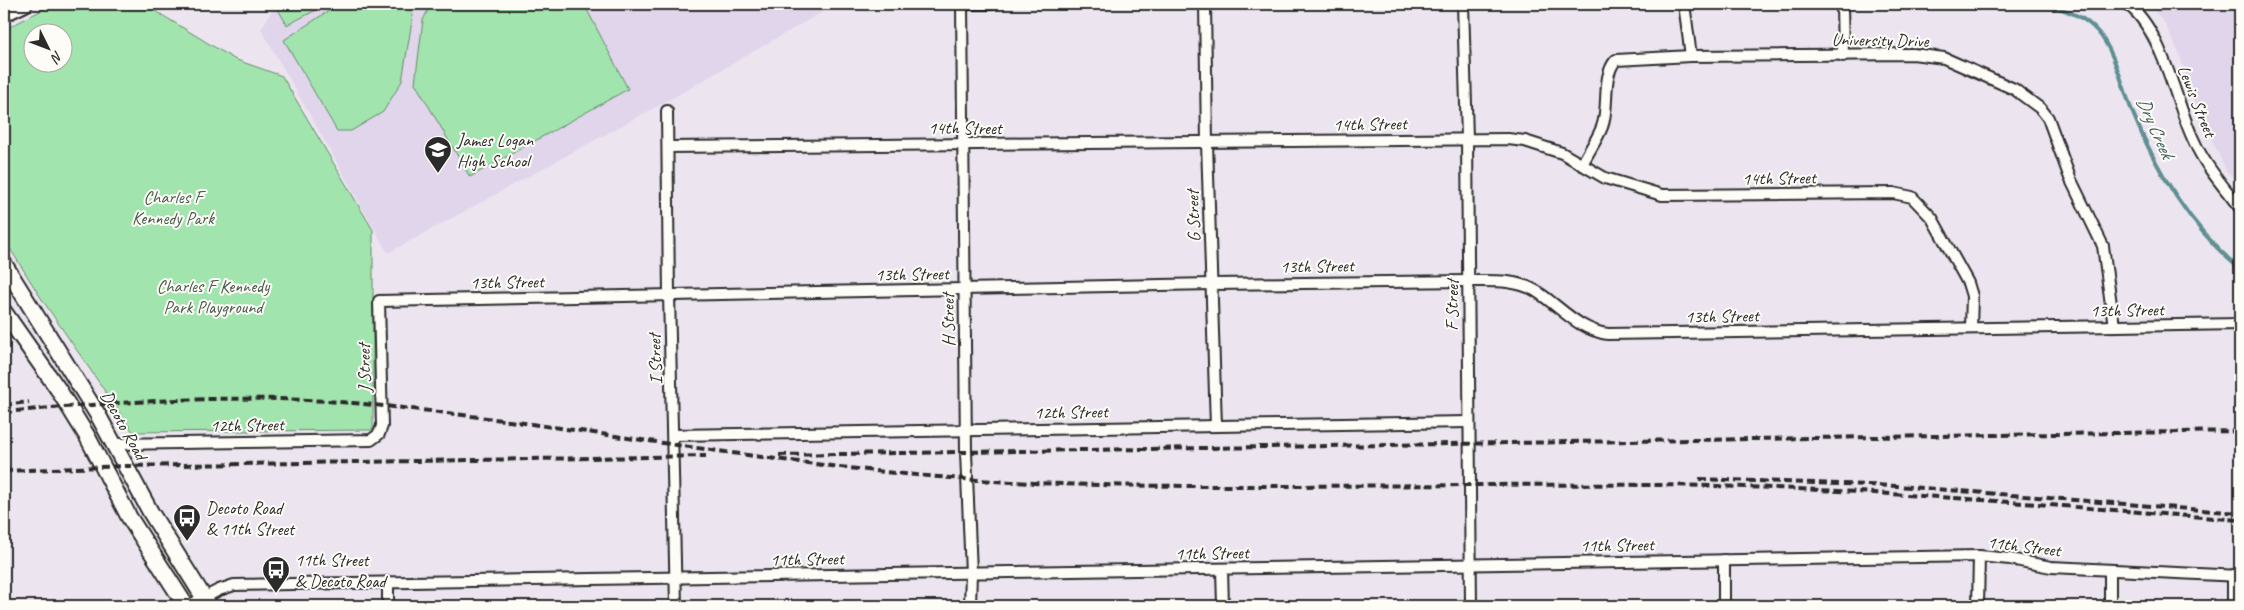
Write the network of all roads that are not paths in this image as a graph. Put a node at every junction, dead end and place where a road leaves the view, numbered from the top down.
1 (25, 4) edge
2 (962, 4) edge
3 (992, 4) edge
4 (1205, 4) edge
5 (1463, 4) edge
6 (1684, 4) edge
7 (1842, 4) edge
8 (2127, 4) edge
9 (4, 14) edge
10 (1691, 56) junction
11 (1844, 56) junction
12 (668, 111) dead end
13 (1467, 138) junction
14 (1207, 143) junction
15 (964, 145) junction
16 (668, 147) junction
17 (1582, 165) junction
18 (2240, 208) edge
19 (4, 264) edge
20 (1468, 281) junction
21 (1212, 284) junction
22 (964, 289) junction
23 (669, 294) junction
24 (379, 301) joint
25 (4, 312) edge
26 (2240, 324) edge
27 (2114, 326) junction
28 (1972, 328) junction
29 (1468, 422) junction
30 (1216, 426) junction
31 (966, 429) junction
32 (379, 434) joint
33 (673, 435) junction
34 (114, 444) junction
35 (1979, 556) junction
36 (1724, 560) junction
37 (1470, 564) junction
38 (1222, 570) junction
39 (2110, 570) junction
40 (971, 573) junction
41 (2236, 576) edge
42 (676, 578) junction
43 (388, 582) junction
44 (206, 602) edge
45 (187, 606) edge
46 (388, 606) edge
47 (676, 606) edge
48 (970, 606) edge
49 (1223, 606) edge
50 (1471, 606) edge
51 (1724, 606) edge
52 (1978, 606) edge
53 (2110, 606) edge
54 (2233, 606) edge

1 - 9 street
2 - 3 street
2 - 15 street, H Street
4 - 14 street, G Street
5 - 13 street, F Street
6 - 10 street
7 - 11 street
8 - 18 street, Lewis Street
10 - 11 street, University Drive
10 - 17 street, University Drive
11 - 27 street, University Drive
12 - 16 street, I Street
13 - 14 street, 14th Street
13 - 17 street, 14th Street
13 - 20 street, F Street
14 - 15 street, 14th Street
14 - 21 street, G Street
15 - 16 street, 14th Street
15 - 22 street, H Street
16 - 23 street, I Street
17 - 28 street, 14th Street
19 - 34 main road, Decoto Road
20 - 21 street, 13th Street
20 - 28 street, 13th Street
20 - 29 street, F Street
21 - 22 street, 13th Street
21 - 30 street, G Street
22 - 23 street, 13th Street
22 - 31 street, H Street
23 - 24 street, 13th Street
23 - 33 street, I Street
24 - 32 street, J Street
25 - 45 main road
26 - 27 street, 13th Street
27 - 28 street, 13th Street
29 - 30 street, 12th Street
29 - 37 street, F Street
30 - 31 street, 12th Street
31 - 33 street, 12th Street
31 - 40 street, H Street
32 - 34 street, 12th Street
33 - 42 street, I Street
34 - 44 main road, Decoto Road
35 - 36 street, 11th Street
35 - 39 street, 11th Street
35 - 52 street
36 - 37 street, 11th Street
36 - 51 street
37 - 38 street, 11th Street
37 - 50 street, F Street
38 - 40 street, 11th Street
38 - 49 street
39 - 41 street, 11th Street
39 - 53 street
40 - 42 street, 11th Street
40 - 48 street, H Street
41 - 54 street
42 - 43 street, 11th Street
42 - 47 street, I Street
43 - 44 street, 11th Street
43 - 46 street
44 - 45 street, 11th Street

